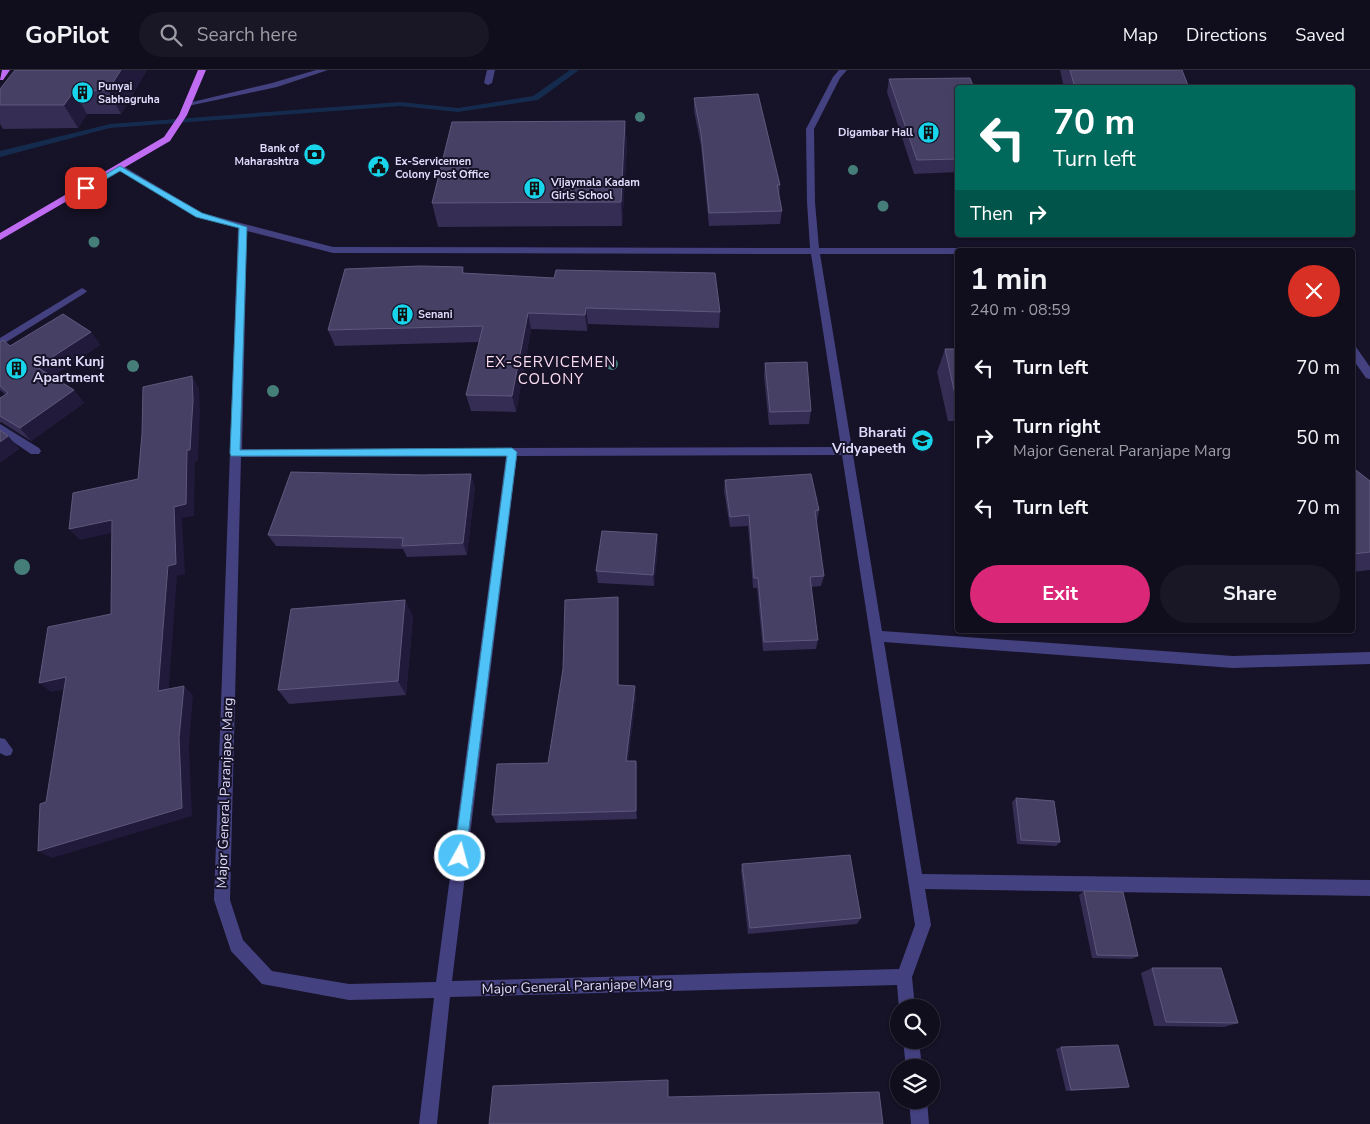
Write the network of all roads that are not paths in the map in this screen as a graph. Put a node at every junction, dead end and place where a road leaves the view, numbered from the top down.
1 (6, 70) edge
2 (202, 70) edge
3 (324, 70) edge
4 (491, 70) edge
5 (843, 70) edge
6 (0, 78) edge
7 (488, 83) dead end
8 (188, 104) junction
9 (120, 168) junction
10 (243, 227) junction
11 (0, 236) edge
12 (814, 251) junction
13 (955, 251) edge
14 (82, 291) dead end
15 (0, 343) edge
16 (1355, 353) edge
17 (1370, 375) edge
18 (0, 428) edge
19 (35, 451) dead end
20 (848, 451) junction
21 (512, 452) junction
22 (235, 453) junction
23 (877, 636) junction
24 (1370, 658) edge
25 (916, 882) junction
26 (1370, 888) edge
27 (904, 977) junction
28 (443, 990) junction
29 (906, 999) edge
30 (919, 1109) edge
31 (428, 1124) edge
32 (920, 1124) edge

1 - 6 main road
2 - 8 main road
3 - 8 street
4 - 7 street
5 - 12 street
8 - 9 main road
9 - 10 street
9 - 11 main road
10 - 12 street
10 - 22 street, Major General Paranjape Marg
12 - 13 street
12 - 20 street
14 - 15 street
16 - 17 street
18 - 19 street
20 - 21 street
20 - 23 street
21 - 22 street
21 - 28 street
22 - 28 street, Major General Paranjape Marg
23 - 24 street
23 - 25 street
25 - 26 street
25 - 27 street
27 - 28 street, Major General Paranjape Marg
27 - 29 street
28 - 31 street
30 - 32 street

